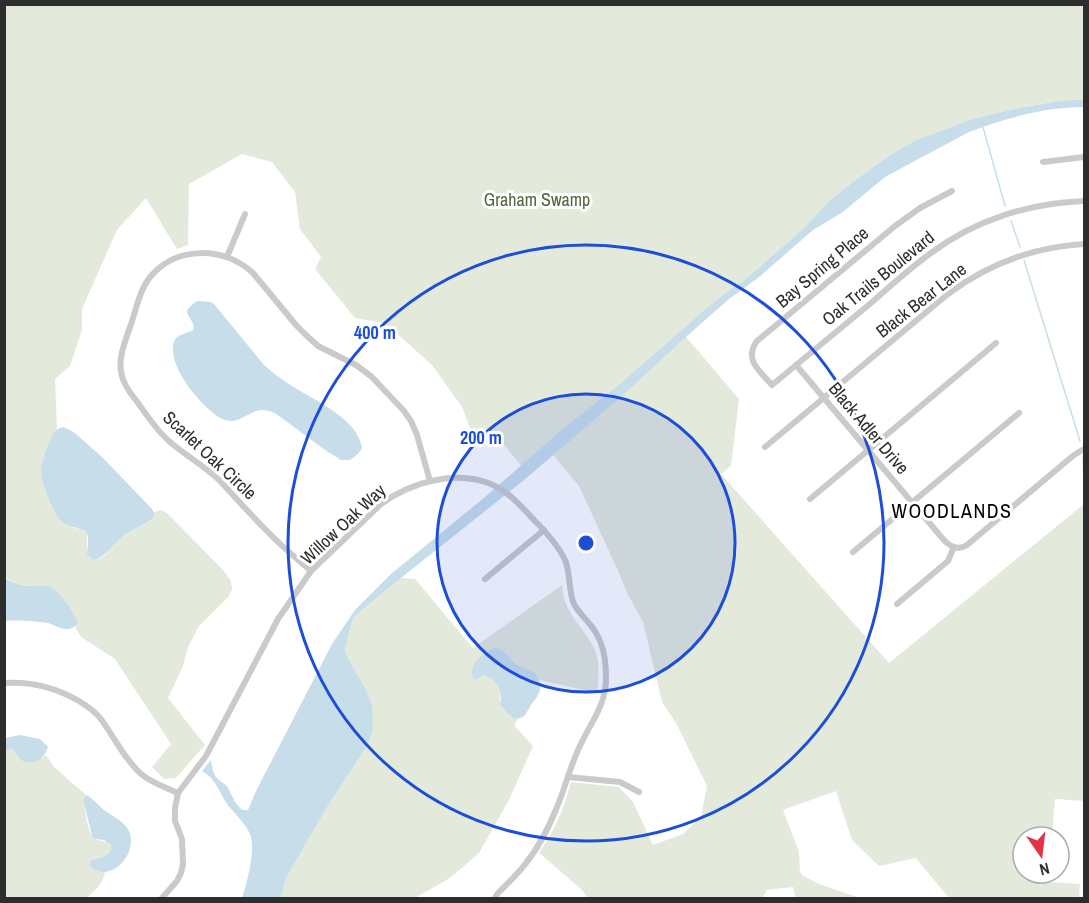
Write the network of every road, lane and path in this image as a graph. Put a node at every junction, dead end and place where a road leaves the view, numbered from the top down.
1 (1084, 157) edge
2 (1043, 162) dead end
3 (952, 191) dead end
4 (1084, 201) edge
5 (245, 214) dead end
6 (1084, 244) edge
7 (227, 257) junction
8 (996, 343) dead end
9 (796, 365) junction
10 (772, 385) joint
11 (824, 398) junction
12 (1019, 413) dead end
13 (765, 447) dead end
14 (868, 450) junction
15 (1084, 450) edge
16 (430, 482) junction
17 (810, 499) dead end
18 (912, 502) junction
19 (544, 530) junction
20 (954, 547) junction
21 (854, 552) dead end
22 (311, 572) junction
23 (485, 579) dead end
24 (897, 604) dead end
25 (4, 683) edge
26 (568, 777) junction
27 (639, 792) dead end
28 (178, 793) junction
29 (162, 898) edge
30 (495, 898) edge

1 - 2 street
3 - 10 street, Bay Spring Place
4 - 9 street, Oak Trails Boulevard
5 - 7 street
6 - 11 street, Black Bear Lane
7 - 16 street, Scarlet Oak Circle
7 - 22 street, Scarlet Oak Circle
8 - 14 street
9 - 10 street, Oak Trails Boulevard
9 - 11 street, Black Adler Drive
11 - 13 street, Black Bear Lane
11 - 14 street, Black Adler Drive
12 - 18 street
14 - 17 street
14 - 18 street, Black Adler Drive
15 - 20 street
16 - 19 street, Willow Oak Way
16 - 22 street, Willow Oak Way
18 - 20 street, Black Adler Drive
18 - 21 street
19 - 23 street
19 - 26 street, Willow Oak Way
20 - 24 street
22 - 28 street, Willow Oak Way
25 - 28 street
26 - 27 street
26 - 30 street, Willow Oak Way
28 - 29 street

